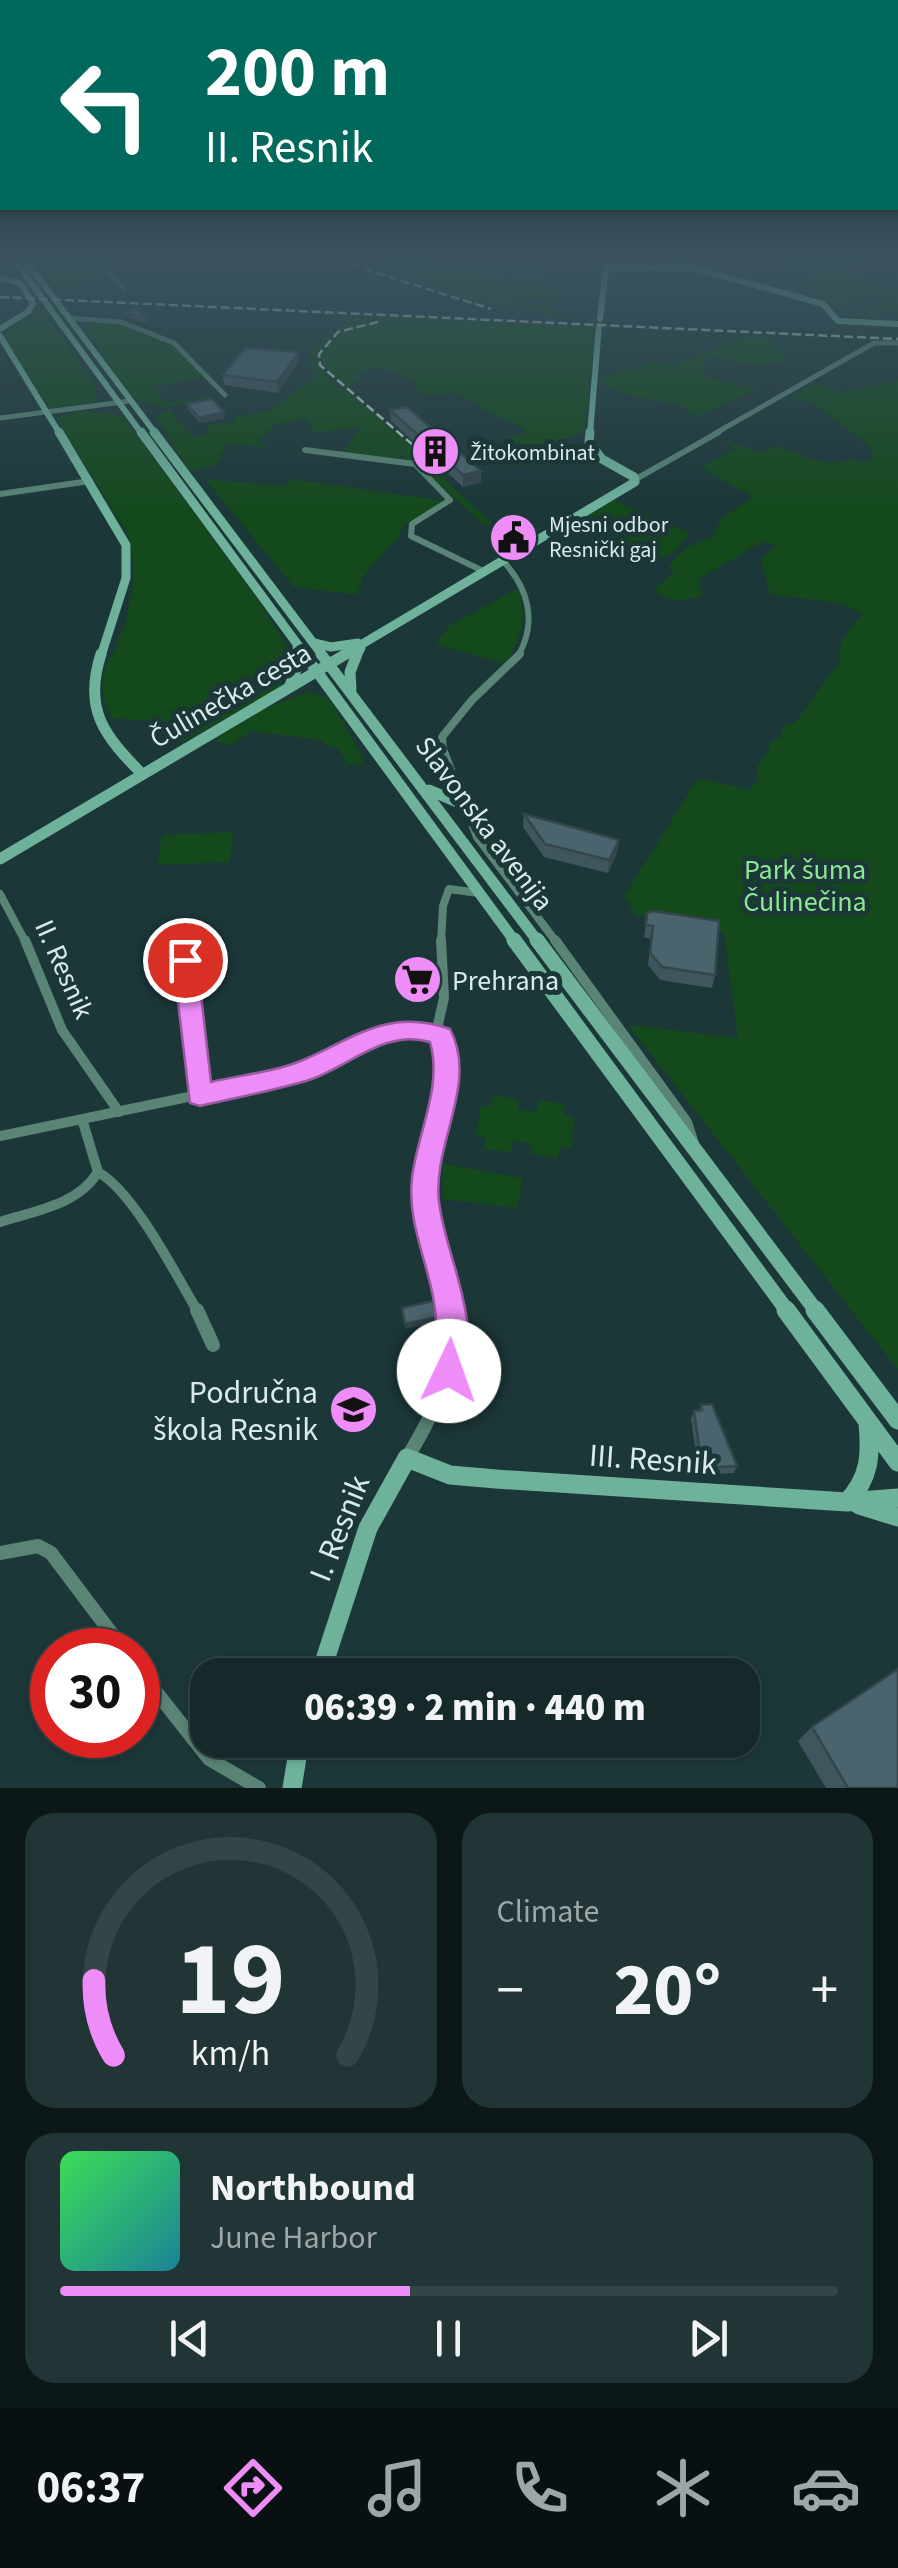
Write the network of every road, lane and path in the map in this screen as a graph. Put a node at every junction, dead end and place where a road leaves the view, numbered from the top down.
1 (7, 344) edge
2 (76, 344) edge
3 (87, 344) edge
4 (178, 344) edge
5 (598, 344) edge
6 (871, 344) edge
7 (109, 390) junction
8 (225, 395) dead end
9 (124, 402) junction
10 (93, 406) junction
11 (48, 413) junction
12 (128, 416) junction
13 (0, 418) edge
14 (305, 450) dead end
15 (636, 480) junction
16 (90, 482) junction
17 (0, 494) edge
18 (502, 560) junction
19 (483, 571) junction
20 (366, 642) junction
21 (296, 643) junction
22 (314, 643) junction
23 (325, 669) junction
24 (334, 693) junction
25 (283, 694) junction
26 (354, 697) junction
27 (142, 774) junction
28 (424, 787) junction
29 (464, 805) junction
30 (0, 859) edge
31 (449, 889) joint
32 (0, 894) edge
33 (482, 894) junction
34 (185, 960) dead end
35 (436, 1032) junction
36 (200, 1096) junction
37 (120, 1112) junction
38 (82, 1120) junction
39 (0, 1136) edge
40 (695, 1148) junction
41 (98, 1172) junction
42 (0, 1222) edge
43 (213, 1345) dead end
44 (867, 1420) junction
45 (898, 1420) edge
46 (407, 1458) junction
47 (898, 1462) edge
48 (898, 1498) edge
49 (847, 1502) junction
50 (898, 1516) edge
51 (0, 1553) edge
52 (108, 1628) edge
53 (326, 1658) edge
54 (160, 1696) edge
55 (297, 1758) edge
56 (259, 1788) edge
57 (292, 1788) edge

1 - 11 main road
2 - 7 main road, Slavonska avenija
3 - 9 main road, Slavonska avenija
4 - 8 street
5 - 15 main road
6 - 15 street, Čulinečka cesta
7 - 9 main road, Slavonska avenija
7 - 10 street
9 - 10 street
9 - 12 main road, Slavonska avenija
9 - 22 main road, Slavonska avenija
10 - 11 street
10 - 12 street
11 - 13 street
11 - 16 main road
12 - 21 main road, Slavonska avenija
14 - 19 street
15 - 18 main road, Čulinečka cesta
16 - 17 street
16 - 27 main road
18 - 19 main road, Čulinečka cesta
18 - 29 street
19 - 20 main road, Čulinečka cesta
20 - 22 main road
20 - 23 main road, Čulinečka cesta
20 - 26 main road
21 - 23 main road, Slavonska avenija
21 - 25 main road
22 - 23 main road, Slavonska avenija
23 - 24 main road, Slavonska avenija
23 - 25 main road, Čulinečka cesta
23 - 26 main road, Slavonska avenija
24 - 25 main road
24 - 33 main road, Slavonska avenija
25 - 27 main road, Čulinečka cesta
26 - 28 main road, Slavonska avenija
27 - 30 main road, Čulinečka cesta
28 - 29 main road
28 - 40 main road, Slavonska avenija
29 - 40 street
31 - 33 street, Slavonska avenija
31 - 35 street, I. Resnik
32 - 37 street, II. Resnik
33 - 44 main road, Slavonska avenija
34 - 36 street
35 - 36 street
35 - 46 street, I. Resnik
36 - 37 street
37 - 38 street
38 - 39 street
38 - 41 street
40 - 45 main road, Slavonska avenija
41 - 42 street
41 - 43 street
44 - 47 main road, Slavonska avenija
44 - 49 main road
46 - 49 main road, III. Resnik
46 - 53 main road, I. Resnik
48 - 49 main road, III. Resnik
49 - 50 main road
51 - 52 street
54 - 56 street
55 - 57 main road

